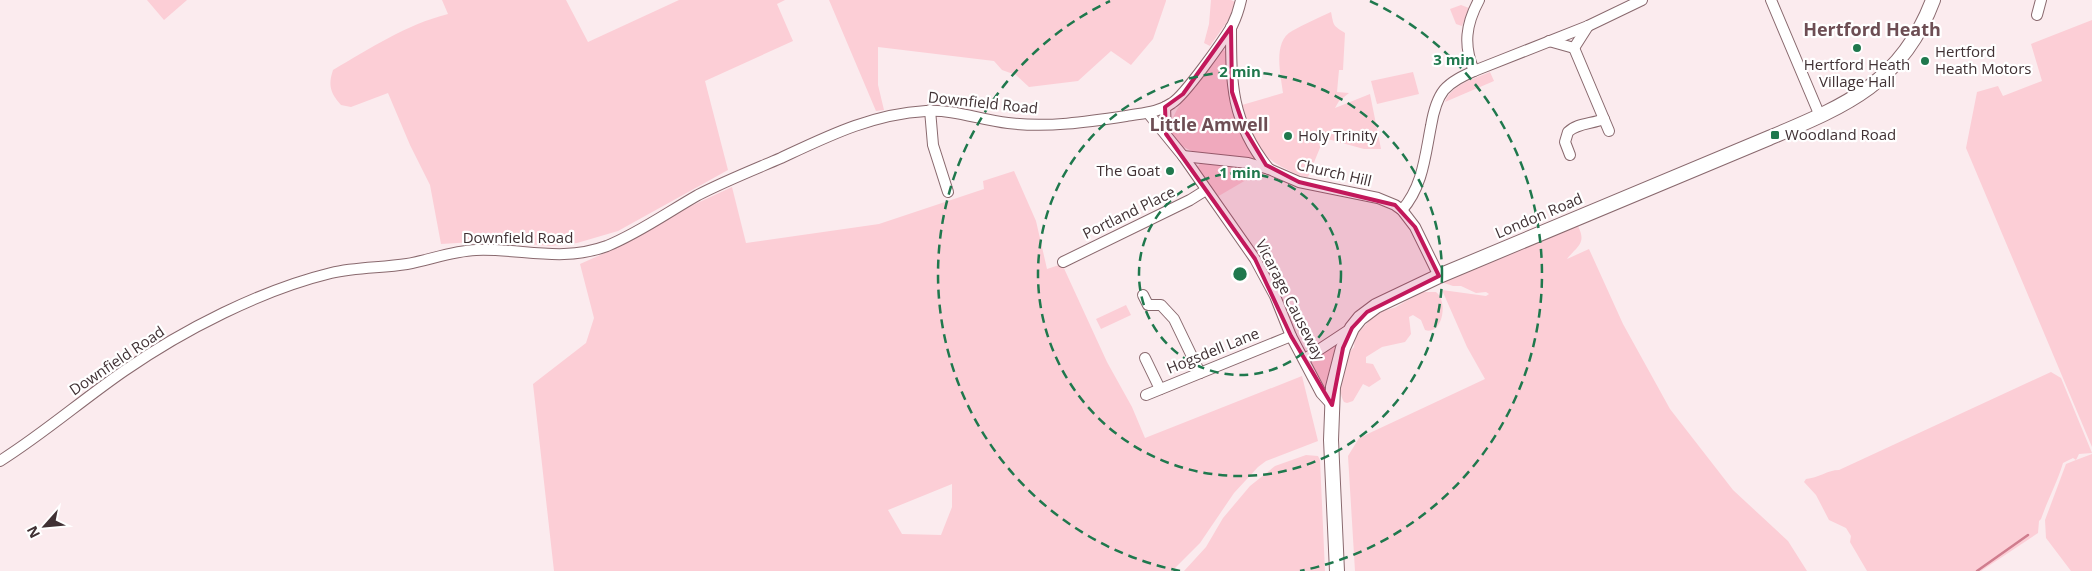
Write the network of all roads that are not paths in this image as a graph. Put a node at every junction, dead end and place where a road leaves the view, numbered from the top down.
1 (1241, 0) edge
2 (1480, 0) edge
3 (1642, 0) edge
4 (1771, 0) edge
5 (1933, 0) edge
6 (2041, 0) edge
7 (2037, 15) dead end
8 (1588, 26) junction
9 (1231, 27) junction
10 (1549, 41) junction
11 (1574, 48) junction
12 (1474, 71) junction
13 (1165, 107) junction
14 (930, 110) junction
15 (1148, 114) junction
16 (1820, 116) junction
17 (1604, 119) junction
18 (1608, 131) dead end
19 (1166, 134) junction
20 (1570, 155) dead end
21 (1183, 156) junction
22 (1269, 169) junction
23 (1206, 190) junction
24 (948, 192) dead end
25 (1402, 210) junction
26 (1063, 262) dead end
27 (1439, 276) junction
28 (1143, 296) dead end
29 (1352, 328) junction
30 (1291, 336) junction
31 (1145, 358) dead end
32 (1305, 359) junction
33 (1200, 373) junction
34 (1160, 389) junction
35 (1146, 395) dead end
36 (1332, 405) junction
37 (0, 461) edge
38 (1337, 571) edge

1 - 9 street
2 - 12 street
3 - 8 street
4 - 16 street
5 - 16 main road, London Road
6 - 7 street
8 - 10 street
8 - 11 street
9 - 13 street, Downfield Road
9 - 22 street
10 - 11 street
10 - 12 street
11 - 17 street
12 - 25 street
13 - 15 street, Downfield Road
13 - 19 street
14 - 15 street, Downfield Road
14 - 24 street
14 - 37 street, Downfield Road
15 - 19 street, Vicarage Causeway
16 - 27 main road, London Road
17 - 18 street
17 - 20 street
19 - 21 street, Vicarage Causeway
21 - 22 street, Church Hill
21 - 23 street, Vicarage Causeway
22 - 25 street, Church Hill
23 - 26 street, Portland Place
23 - 30 street, Vicarage Causeway
25 - 27 street, Church Hill
27 - 29 main road, London Road
28 - 33 street
29 - 32 street
29 - 36 main road, London Road
30 - 32 street, Vicarage Causeway
30 - 33 street, Hogsdell Lane
31 - 34 street
32 - 36 street, Vicarage Causeway
33 - 34 street, Hogsdell Lane
34 - 35 street, Hogsdell Lane
36 - 38 main road, London Road

